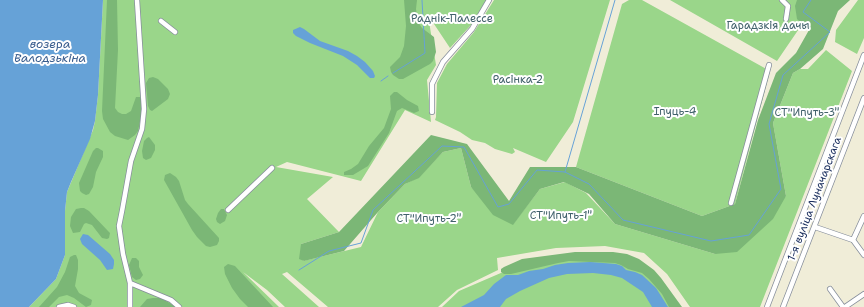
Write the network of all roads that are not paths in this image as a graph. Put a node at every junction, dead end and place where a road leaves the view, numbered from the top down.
1 (137, 0) edge
2 (489, 0) edge
3 (782, 0) edge
4 (786, 19) dead end
5 (160, 21) dead end
6 (175, 32) dead end
7 (864, 55) edge
8 (769, 65) dead end
9 (864, 98) edge
10 (862, 110) edge
11 (432, 112) dead end
12 (272, 168) dead end
13 (731, 203) dead end
14 (228, 210) dead end
15 (864, 216) edge
16 (815, 227) junction
17 (853, 240) junction
18 (864, 255) edge
19 (130, 282) junction
20 (830, 289) dead end
21 (864, 294) edge
22 (59, 307) edge
23 (74, 307) edge
24 (130, 307) edge
25 (178, 307) edge
26 (767, 307) edge
27 (784, 307) edge
28 (845, 307) edge

1 - 19 street
2 - 11 street
3 - 4 street
5 - 6 street
7 - 26 street
8 - 13 street
9 - 10 street, 1-я вуліца Луначарскага
10 - 16 street, 1-я вуліца Луначарскага
12 - 14 street
15 - 17 street
16 - 17 street
16 - 27 street, 1-я вуліца Луначарскага
17 - 18 street
19 - 24 street
19 - 25 street
20 - 28 street
21 - 28 street
22 - 23 street

